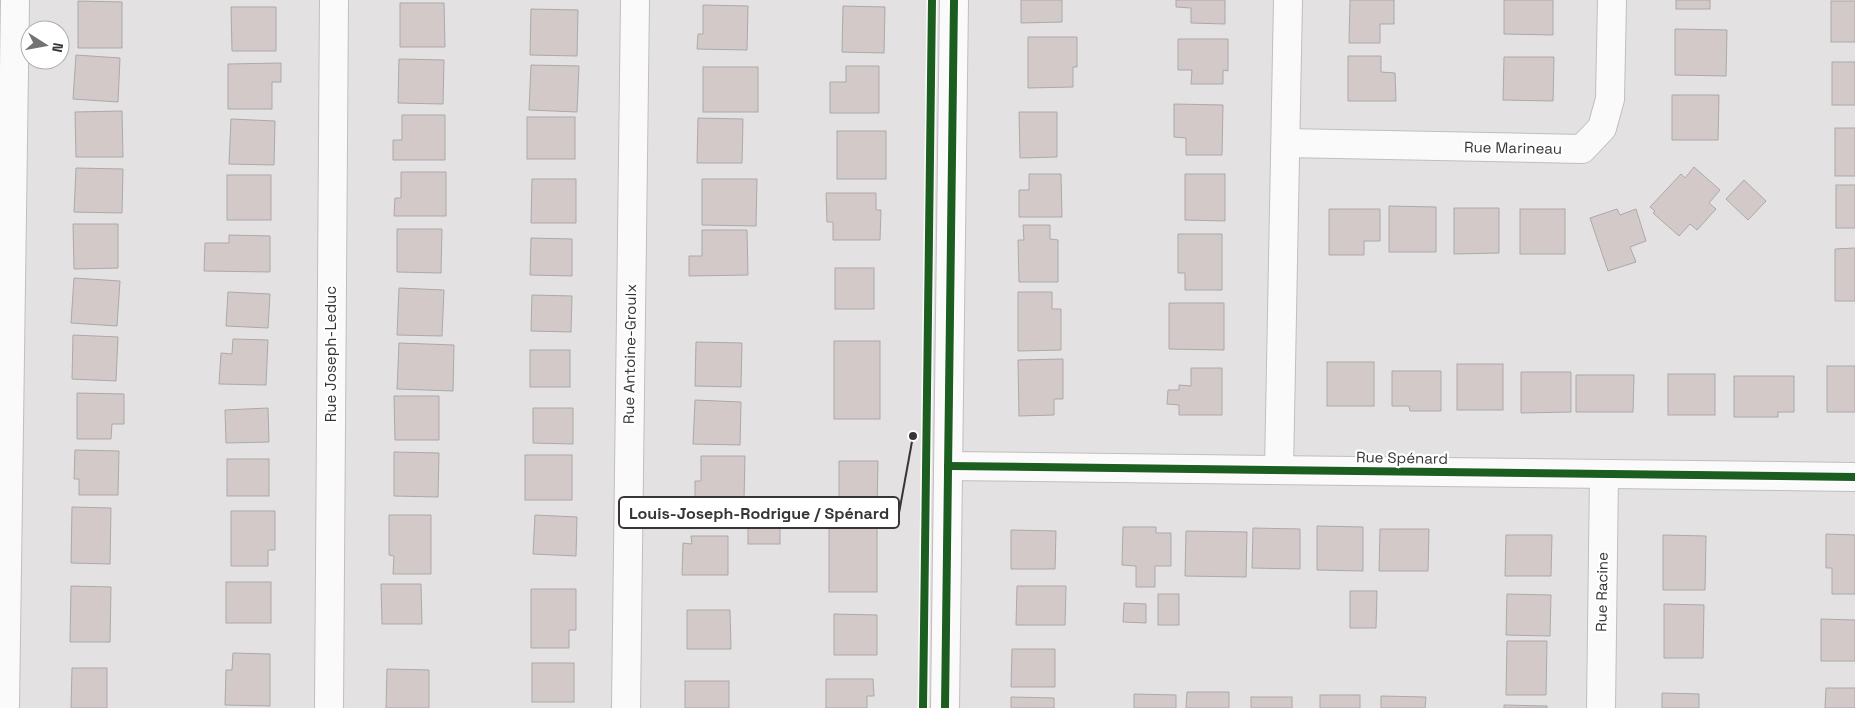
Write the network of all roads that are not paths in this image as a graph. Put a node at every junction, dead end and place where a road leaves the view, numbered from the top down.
1 (16, 0) edge
2 (334, 0) edge
3 (635, 0) edge
4 (954, 0) edge
5 (1288, 0) edge
6 (1612, 0) edge
7 (1286, 143) junction
8 (948, 466) junction
9 (1279, 470) junction
10 (1604, 475) junction
11 (1855, 478) edge
12 (3, 658) edge
13 (5, 708) edge
14 (329, 708) edge
15 (626, 708) edge
16 (945, 708) edge
17 (1601, 708) edge

1 - 12 street
2 - 14 street, Rue Joseph-Leduc
3 - 15 street, Rue Antoine-Groulx
4 - 8 street
5 - 7 street
6 - 7 street, Rue Marineau
7 - 9 street
8 - 9 street, Rue Spénard
8 - 16 street
9 - 10 street, Rue Spénard
10 - 11 street, Rue Spénard
10 - 17 street, Rue Racine
12 - 13 street

